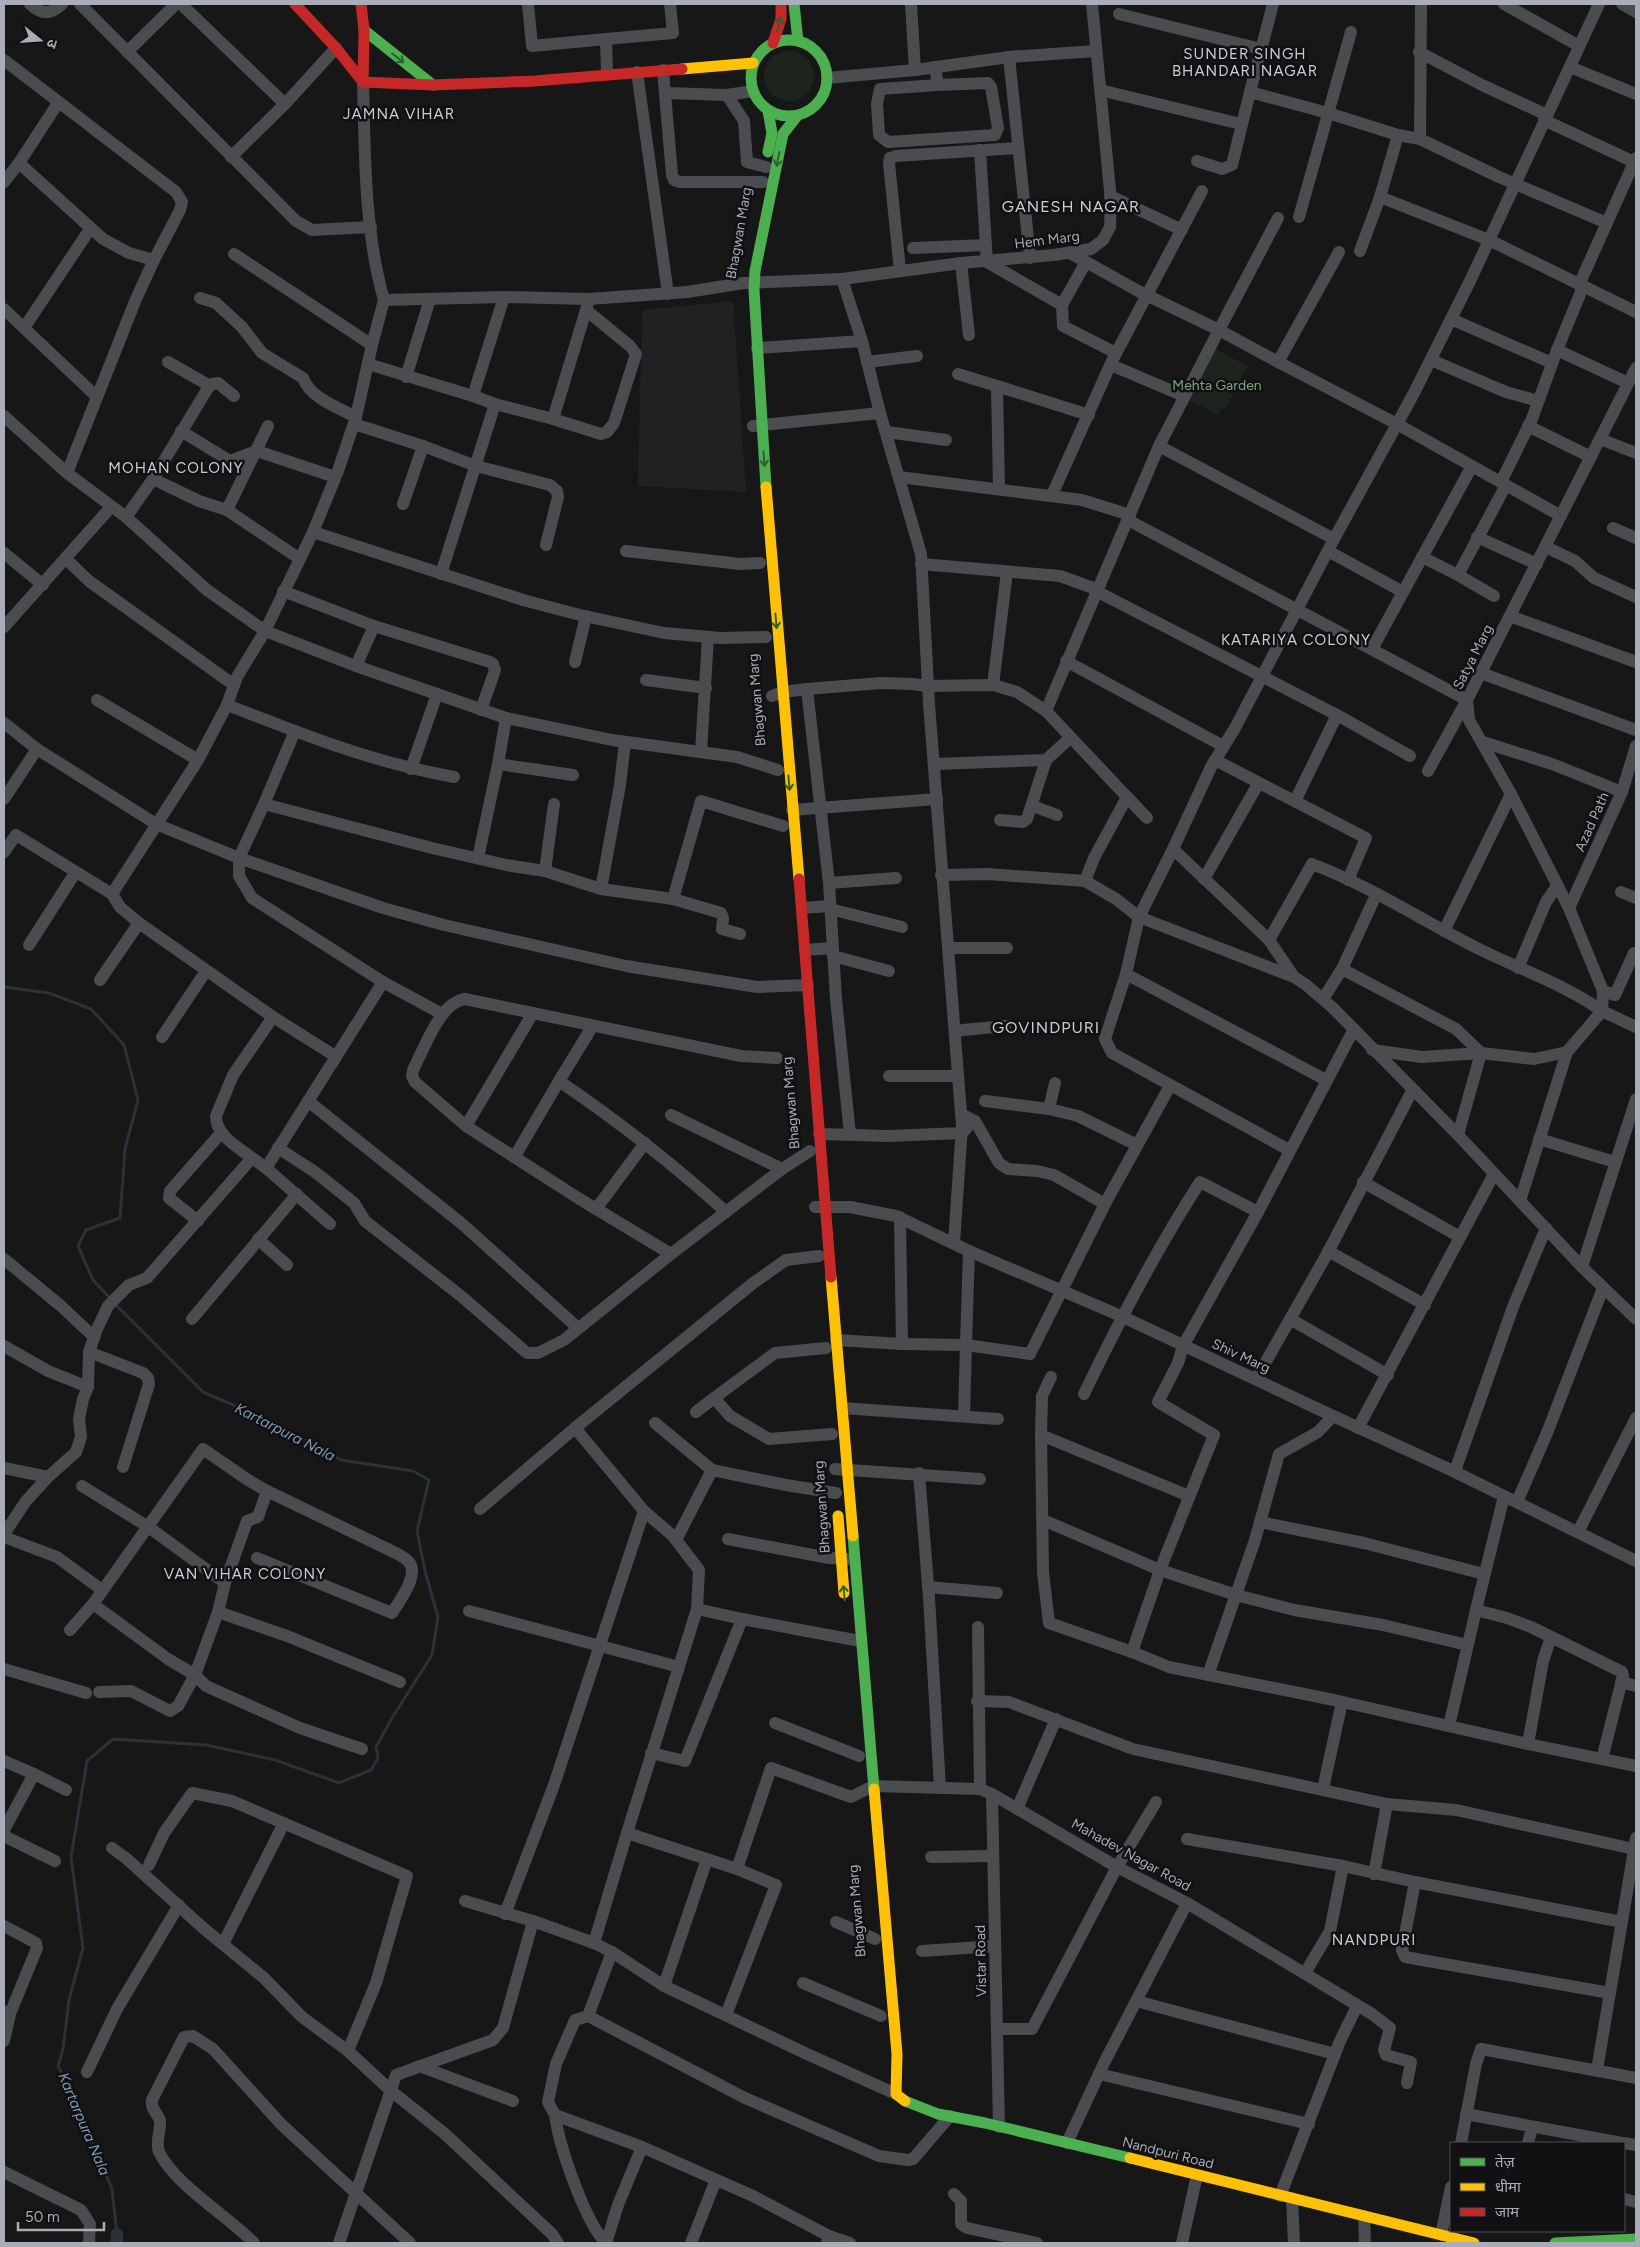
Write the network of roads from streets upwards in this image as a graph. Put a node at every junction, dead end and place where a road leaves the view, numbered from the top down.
1 (30, 4) edge
2 (62, 4) edge
3 (80, 4) edge
4 (176, 4) edge
5 (181, 4) edge
6 (295, 4) edge
7 (361, 4) edge
8 (528, 4) edge
9 (670, 4) edge
10 (781, 4) edge
11 (794, 4) edge
12 (911, 4) edge
13 (1092, 4) edge
14 (1273, 4) edge
15 (1421, 4) edge
16 (1504, 4) edge
17 (1599, 4) edge
18 (1622, 4) edge
19 (1636, 12) edge
20 (1119, 14) dead end
21 (364, 30) junction
22 (1351, 32) dead end
23 (606, 39) junction
24 (798, 41) junction
25 (773, 43) junction
26 (1579, 46) junction
27 (336, 48) junction
28 (1261, 49) junction
29 (1096, 51) junction
30 (127, 52) junction
31 (1419, 52) junction
32 (1009, 57) junction
33 (4, 60) edge
34 (753, 63) junction
35 (935, 67) junction
36 (1570, 67) junction
37 (663, 70) junction
38 (915, 70) junction
39 (637, 72) junction
40 (607, 74) junction
41 (827, 78) junction
42 (363, 82) junction
43 (433, 85) junction
44 (938, 85) junction
45 (1100, 90) junction
46 (752, 91) junction
47 (1250, 92) junction
48 (665, 93) junction
49 (1636, 94) edge
50 (727, 95) junction
51 (58, 103) junction
52 (284, 104) junction
53 (768, 111) junction
54 (1328, 113) junction
55 (797, 116) junction
56 (1546, 118) junction
57 (1241, 124) junction
58 (1398, 135) junction
59 (1420, 139) junction
60 (1017, 148) junction
61 (980, 150) junction
62 (231, 157) junction
63 (1635, 160) edge
64 (1197, 161) dead end
65 (746, 162) junction
66 (19, 163) junction
67 (766, 167) junction
68 (4, 182) edge
69 (740, 182) junction
70 (763, 182) junction
71 (1514, 184) junction
72 (1202, 191) dead end
73 (1110, 196) junction
74 (1380, 197) junction
75 (1278, 218) dead end
76 (1299, 218) dead end
77 (1607, 222) junction
78 (371, 227) junction
79 (90, 229) junction
80 (1182, 230) junction
81 (1489, 240) junction
82 (986, 245) junction
83 (913, 248) dead end
84 (1339, 252) dead end
85 (1360, 252) dead end
86 (1070, 253) junction
87 (234, 254) dead end
88 (1030, 258) junction
89 (154, 260) junction
90 (987, 262) junction
91 (1086, 262) junction
92 (962, 263) junction
93 (900, 271) junction
94 (842, 279) junction
95 (749, 283) junction
96 (1581, 286) junction
97 (668, 294) junction
98 (1146, 295) junction
99 (504, 297) junction
100 (200, 298) dead end
101 (430, 298) junction
102 (384, 300) junction
103 (587, 304) junction
104 (1062, 305) junction
105 (4, 309) edge
106 (1636, 312) edge
107 (1451, 319) junction
108 (24, 328) junction
109 (1219, 330) junction
110 (969, 335) dead end
111 (862, 341) junction
112 (372, 345) junction
113 (757, 348) junction
114 (1557, 350) junction
115 (917, 356) dead end
116 (1114, 359) junction
117 (1431, 360) junction
118 (168, 362) dead end
119 (867, 362) junction
120 (1278, 362) junction
121 (1552, 363) junction
122 (368, 364) junction
123 (1636, 368) edge
124 (958, 374) dead end
125 (406, 377) junction
126 (1628, 383) junction
127 (210, 386) junction
128 (997, 386) junction
129 (234, 396) dead end
130 (473, 396) junction
131 (1184, 396) junction
132 (97, 397) junction
133 (1538, 401) junction
134 (494, 404) junction
135 (880, 413) junction
136 (1089, 415) junction
137 (4, 416) edge
138 (553, 419) junction
139 (355, 421) junction
140 (1398, 424) junction
141 (268, 426) dead end
142 (758, 426) junction
143 (1528, 426) junction
144 (181, 431) junction
145 (887, 432) junction
146 (1600, 439) junction
147 (946, 440) dead end
148 (423, 446) junction
149 (1159, 446) junction
150 (257, 450) junction
151 (1636, 453) edge
152 (1591, 457) junction
153 (476, 466) junction
154 (1472, 466) junction
155 (67, 474) junction
156 (335, 477) junction
157 (899, 477) junction
158 (153, 480) junction
159 (1503, 483) junction
160 (999, 489) junction
161 (1052, 495) junction
162 (402, 504) dead end
163 (111, 507) junction
164 (227, 510) junction
165 (1561, 516) junction
166 (126, 517) junction
167 (1129, 518) junction
168 (1613, 528) dead end
169 (313, 532) junction
170 (1477, 537) junction
171 (1636, 538) edge
172 (1334, 539) junction
173 (546, 545) dead end
174 (1546, 547) junction
175 (626, 551) dead end
176 (1328, 551) junction
177 (4, 553) edge
178 (760, 557) joint
179 (1422, 557) junction
180 (66, 559) junction
181 (300, 560) junction
182 (921, 564) junction
183 (1537, 564) junction
184 (1007, 572) junction
185 (441, 574) junction
186 (1458, 575) junction
187 (43, 585) junction
188 (1096, 590) junction
189 (283, 591) junction
190 (1403, 592) junction
191 (1494, 596) dead end
192 (1636, 597) edge
193 (1298, 609) junction
194 (586, 616) junction
195 (1510, 616) junction
196 (765, 622) dead end
197 (374, 626) junction
198 (4, 627) edge
199 (266, 631) junction
200 (708, 636) junction
201 (767, 642) joint
202 (1372, 649) junction
203 (1066, 661) junction
204 (575, 662) dead end
205 (1636, 662) edge
206 (356, 666) junction
207 (1482, 673) junction
208 (1262, 676) junction
209 (646, 680) dead end
210 (234, 685) junction
211 (993, 685) junction
212 (927, 686) junction
213 (706, 688) junction
214 (807, 689) junction
215 (775, 692) junction
216 (438, 694) junction
217 (97, 700) dead end
218 (1467, 700) junction
219 (227, 705) junction
220 (481, 710) junction
221 (1046, 711) junction
222 (1337, 715) junction
223 (506, 718) junction
224 (4, 723) edge
225 (1636, 730) edge
226 (295, 731) junction
227 (1070, 738) junction
228 (625, 742) junction
229 (1483, 742) junction
230 (1223, 746) junction
231 (1636, 746) edge
232 (37, 749) junction
233 (701, 752) junction
234 (1410, 756) dead end
235 (198, 760) junction
236 (1046, 760) junction
237 (1215, 760) junction
238 (498, 764) junction
239 (934, 764) junction
240 (411, 769) junction
241 (778, 770) junction
242 (1428, 771) dead end
243 (573, 775) dead end
244 (454, 777) dead end
245 (1258, 784) junction
246 (1622, 792) junction
247 (1511, 794) junction
248 (1127, 797) junction
249 (4, 799) edge
250 (937, 799) junction
251 (1295, 800) junction
252 (264, 804) junction
253 (554, 804) dead end
254 (1033, 806) junction
255 (820, 808) junction
256 (792, 810) junction
257 (1057, 815) dead end
258 (1147, 818) dead end
259 (1000, 820) dead end
260 (156, 824) junction
261 (783, 826) junction
262 (1173, 849) junction
263 (4, 852) edge
264 (239, 858) junction
265 (478, 858) junction
266 (545, 871) junction
267 (75, 873) junction
268 (941, 875) junction
269 (896, 878) dead end
270 (1204, 879) junction
271 (1348, 880) junction
272 (1085, 881) junction
273 (829, 883) junction
274 (1557, 886) junction
275 (601, 889) junction
276 (1621, 892) dead end
277 (112, 894) junction
278 (1376, 895) junction
279 (1636, 898) edge
280 (673, 899) junction
281 (802, 908) junction
282 (830, 908) junction
283 (1569, 908) junction
284 (1139, 916) junction
285 (139, 923) junction
286 (902, 927) dead end
287 (1444, 931) junction
288 (740, 934) dead end
289 (1269, 940) junction
290 (29, 945) dead end
291 (948, 948) junction
292 (1007, 948) dead end
293 (805, 950) junction
294 (833, 952) junction
295 (1636, 954) edge
296 (1518, 968) junction
297 (1342, 969) junction
298 (206, 971) junction
299 (889, 971) dead end
300 (1126, 974) junction
301 (1294, 977) junction
302 (100, 980) dead end
303 (383, 982) junction
304 (802, 986) junction
305 (1603, 991) junction
306 (1323, 999) junction
307 (1602, 1010) junction
308 (533, 1013) junction
309 (442, 1014) junction
310 (273, 1017) junction
311 (1004, 1026) dead end
312 (592, 1027) junction
313 (1636, 1027) edge
314 (1354, 1029) junction
315 (955, 1032) junction
316 (162, 1036) dead end
317 (1372, 1050) junction
318 (1567, 1052) junction
319 (1481, 1053) junction
320 (807, 1055) junction
321 (335, 1056) junction
322 (777, 1058) dead end
323 (889, 1076) dead end
324 (958, 1076) junction
325 (1326, 1080) junction
326 (559, 1081) junction
327 (1055, 1083) dead end
328 (1170, 1086) junction
329 (1412, 1091) junction
330 (1636, 1099) edge
331 (985, 1101) dead end
332 (308, 1102) junction
333 (1049, 1109) junction
334 (961, 1114) junction
335 (671, 1115) dead end
336 (975, 1121) junction
337 (466, 1126) junction
338 (221, 1133) junction
339 (962, 1133) junction
340 (819, 1134) junction
341 (850, 1134) junction
342 (1458, 1135) junction
343 (1539, 1139) junction
344 (645, 1143) junction
345 (1137, 1145) junction
346 (278, 1148) junction
347 (1289, 1150) junction
348 (810, 1151) junction
349 (515, 1156) junction
350 (252, 1158) junction
351 (1615, 1162) junction
352 (266, 1168) junction
353 (782, 1169) junction
354 (1494, 1174) junction
355 (1363, 1182) junction
356 (296, 1194) junction
357 (1520, 1201) junction
358 (1105, 1204) junction
359 (820, 1207) junction
360 (596, 1209) junction
361 (726, 1212) junction
362 (1258, 1212) junction
363 (900, 1218) junction
364 (198, 1221) junction
365 (330, 1224) dead end
366 (1546, 1228) junction
367 (1460, 1237) junction
368 (258, 1239) junction
369 (954, 1243) junction
370 (969, 1251) junction
371 (1328, 1252) junction
372 (671, 1254) junction
373 (819, 1256) junction
374 (4, 1260) edge
375 (287, 1265) dead end
376 (1582, 1267) junction
377 (1603, 1288) junction
378 (1061, 1290) junction
379 (1425, 1305) junction
380 (1121, 1316) junction
381 (1290, 1319) junction
382 (1636, 1319) edge
383 (192, 1320) dead end
384 (577, 1328) junction
385 (94, 1337) junction
386 (831, 1344) junction
387 (902, 1344) junction
388 (966, 1346) junction
389 (1183, 1346) junction
390 (5, 1350) edge
391 (89, 1352) junction
392 (1388, 1375) junction
393 (1051, 1378) dead end
394 (1256, 1379) junction
395 (88, 1387) junction
396 (1084, 1394) dead end
397 (714, 1398) junction
398 (842, 1408) junction
399 (696, 1412) dead end
400 (964, 1415) junction
401 (1333, 1416) junction
402 (998, 1418) dead end
403 (1636, 1418) edge
404 (655, 1423) dead end
405 (575, 1428) junction
406 (1358, 1428) junction
407 (1041, 1435) junction
408 (833, 1438) joint
409 (838, 1466) junction
410 (123, 1467) dead end
411 (4, 1468) edge
412 (712, 1470) junction
413 (1455, 1471) junction
414 (919, 1473) junction
415 (48, 1476) junction
416 (980, 1479) dead end
417 (82, 1486) dead end
418 (267, 1491) junction
419 (836, 1492) junction
420 (1190, 1496) junction
421 (1504, 1496) junction
422 (1517, 1502) junction
423 (480, 1509) dead end
424 (644, 1511) junction
425 (1043, 1520) junction
426 (1260, 1522) junction
427 (147, 1526) junction
428 (1578, 1532) junction
429 (4, 1536) edge
430 (728, 1539) dead end
431 (676, 1540) junction
432 (257, 1558) dead end
433 (841, 1559) junction
434 (854, 1560) junction
435 (1636, 1561) edge
436 (1160, 1570) junction
437 (1484, 1574) junction
438 (225, 1583) junction
439 (928, 1587) junction
440 (102, 1590) junction
441 (997, 1593) dead end
442 (1236, 1595) junction
443 (93, 1604) junction
444 (845, 1604) dead end
445 (698, 1609) junction
446 (1476, 1610) junction
447 (468, 1611) dead end
448 (218, 1612) junction
449 (742, 1619) junction
450 (978, 1627) dead end
451 (70, 1630) dead end
452 (1551, 1637) junction
453 (852, 1640) junction
454 (1468, 1645) junction
455 (600, 1646) junction
456 (1132, 1652) junction
457 (679, 1667) junction
458 (4, 1669) edge
459 (195, 1675) junction
460 (1208, 1675) junction
461 (400, 1682) dead end
462 (1621, 1682) junction
463 (1636, 1686) edge
464 (977, 1701) junction
465 (1342, 1702) junction
466 (1056, 1719) junction
467 (775, 1723) dead end
468 (1449, 1726) junction
469 (1528, 1744) junction
470 (362, 1750) dead end
471 (651, 1753) junction
472 (1602, 1759) junction
473 (4, 1761) edge
474 (860, 1761) joint
475 (1636, 1766) edge
476 (34, 1774) junction
477 (940, 1788) junction
478 (1323, 1789) junction
479 (66, 1790) dead end
480 (986, 1792) junction
481 (866, 1794) junction
482 (1156, 1802) dead end
483 (1387, 1804) junction
484 (1016, 1809) junction
485 (284, 1823) junction
486 (4, 1830) edge
487 (627, 1833) junction
488 (4, 1836) edge
489 (1187, 1839) dead end
490 (1635, 1844) edge
491 (112, 1848) dead end
492 (993, 1856) junction
493 (931, 1857) dead end
494 (706, 1859) junction
495 (55, 1861) dead end
496 (149, 1865) dead end
497 (1343, 1866) junction
498 (1117, 1867) junction
499 (737, 1869) junction
500 (1374, 1874) junction
501 (1415, 1882) junction
502 (465, 1901) dead end
503 (1187, 1903) junction
504 (179, 1905) junction
505 (505, 1914) junction
506 (533, 1921) junction
507 (836, 1922) dead end
508 (1622, 1922) junction
509 (4, 1926) edge
510 (874, 1934) joint
511 (222, 1944) junction
512 (594, 1944) junction
513 (995, 1946) junction
514 (922, 1951) dead end
515 (612, 1952) junction
516 (876, 1952) dead end
517 (1305, 1973) junction
518 (803, 1983) dead end
519 (664, 1986) junction
520 (1610, 1993) junction
521 (1136, 2002) junction
522 (1357, 2006) junction
523 (7, 2012) edge
524 (726, 2015) junction
525 (881, 2015) dead end
526 (588, 2016) junction
527 (997, 2029) junction
528 (4, 2041) edge
529 (348, 2051) junction
530 (1335, 2054) junction
531 (884, 2057) dead end
532 (419, 2066) junction
533 (1597, 2070) junction
534 (86, 2072) dead end
535 (1099, 2074) junction
536 (1636, 2078) edge
537 (1407, 2083) dead end
538 (390, 2090) junction
539 (896, 2094) junction
540 (513, 2101) dead end
541 (1466, 2114) junction
542 (555, 2115) junction
543 (950, 2116) junction
544 (1309, 2124) junction
545 (999, 2127) junction
546 (1532, 2128) junction
547 (1460, 2142) edge
548 (1528, 2142) edge
549 (1617, 2142) edge
550 (1067, 2143) junction
551 (642, 2146) junction
552 (4, 2172) edge
553 (1197, 2175) junction
554 (716, 2180) junction
555 (1450, 2190) edge
556 (356, 2194) junction
557 (954, 2194) dead end
558 (1286, 2197) junction
559 (1364, 2216) junction
560 (1436, 2237) edge
561 (828, 2239) edge
562 (1636, 2239) edge
563 (1612, 2242) edge
564 (89, 2243) edge
565 (254, 2243) edge
566 (339, 2243) edge
567 (410, 2243) edge
568 (558, 2243) edge
569 (606, 2243) edge
570 (691, 2243) edge
571 (850, 2243) edge
572 (1037, 2243) edge
573 (1182, 2243) edge
574 (1294, 2243) edge
575 (1365, 2243) edge
576 (1474, 2243) edge
577 (1555, 2243) edge

1 - 2 street
3 - 30 street
4 - 30 street
5 - 52 street
6 - 27 street
7 - 21 street
8 - 23 street
9 - 23 street
25 -> 10 street
11 - 24 street
12 - 38 street
13 - 29 street, Hem Marg
14 - 28 street
15 - 31 street
16 - 26 street
17 - 26 street
18 - 19 street
20 - 28 street
21 - 42 street
21 -> 43 street
22 - 54 street
23 - 40 street
24 - 25 street
24 - 41 street
25 - 34 street
26 - 36 street
27 - 42 street
27 - 52 street
28 - 47 street
29 - 32 street
29 - 45 street, Hem Marg
30 - 62 street
31 - 56 street
31 - 59 street
32 - 35 street
32 - 60 street
33 - 51 street
34 - 37 street
34 - 46 street
35 - 38 street
35 - 44 street
36 - 49 street
36 - 56 street
37 - 39 street
37 - 48 street
38 - 41 street
39 - 40 street
39 - 97 street
40 - 43 street
41 - 55 street
42 - 43 street
42 - 78 street
44 - 44 street
45 - 57 street
45 - 73 street, Hem Marg
46 - 50 street
46 - 53 street
47 - 54 street
47 - 57 street
48 - 50 street
48 - 69 street
50 - 65 street
51 - 66 street
51 - 89 street
52 - 62 street
53 - 55 street
53 - 67 street, Bhagwan Marg
54 - 58 street
54 - 76 street
55 -> 95 street, Bhagwan Marg
56 - 63 street
56 - 71 street
57 - 64 street
58 - 59 street
58 - 74 street
59 - 71 street
60 - 61 street
60 - 88 street
61 - 82 street
61 - 93 street
62 - 78 street
63 - 77 street
65 - 67 street
65 - 69 street
66 - 68 street
66 - 79 street
67 - 70 street, Bhagwan Marg
69 - 70 street
70 - 95 street, Bhagwan Marg
71 - 77 street
71 - 81 street
72 - 80 street
73 - 80 street
73 - 86 street, Hem Marg
74 - 81 street
74 - 85 street
75 - 109 street
77 - 96 street
78 - 102 street
79 - 89 street
79 - 108 street
80 - 98 street
81 - 96 street
81 - 107 street
82 - 83 street
82 - 90 street
84 - 120 street
86 - 88 street, Hem Marg
86 - 91 street
87 - 112 street
88 - 90 street, Hem Marg
89 - 132 street
90 - 92 street, Hem Marg
90 - 104 street
91 - 98 street
91 - 104 street
92 - 93 street, Hem Marg
92 - 110 street
93 - 94 street, Hem Marg
94 - 95 street, Hem Marg
94 - 111 street
95 - 97 street, Hem Marg
95 - 113 street, Bhagwan Marg
95 - 142 street, Bhagwan Marg
96 - 106 street
96 - 114 street
97 - 103 street, Hem Marg
98 - 109 street
98 - 116 street
99 - 101 street, Hem Marg
99 - 103 street, Hem Marg
99 - 130 street
100 - 139 street
101 - 102 street, Hem Marg
101 - 125 street
102 - 112 street
103 - 138 street
103 - 138 street
104 - 116 street
105 - 108 street
107 - 117 street
107 - 121 street
108 - 132 street
109 - 120 street
109 - 131 street
111 - 113 street
111 - 119 street
112 - 122 street
113 - 142 street, Bhagwan Marg
114 - 121 street
114 - 126 street
115 - 119 street
116 - 131 street
116 - 136 street
117 - 133 street
117 - 140 street
118 - 127 street
119 - 135 street
120 - 140 street
121 - 133 street
122 - 125 street
122 - 139 street
123 - 126 street, Satya Marg
124 - 128 street
125 - 130 street
126 - 146 street, Satya Marg
127 - 129 street
127 - 144 street
128 - 136 street
128 - 160 street
130 - 134 street
131 - 149 street
132 - 155 street
133 - 143 street
134 - 138 street
134 - 153 street
135 - 142 street
135 - 145 street
136 - 161 street
137 - 155 street
139 - 148 street
139 - 156 street
140 - 154 street
140 - 172 street
141 - 150 street
142 - 178 street, Bhagwan Marg
142 -> 215 street, Bhagwan Marg
143 - 152 street
143 - 159 street
144 - 150 street
144 - 158 street
145 - 147 street
145 - 157 street
146 - 151 street
146 - 152 street, Satya Marg
148 - 153 street
148 - 162 street
149 - 167 street
149 - 172 street
150 - 156 street
150 - 164 street
152 - 165 street, Satya Marg
153 - 173 street
153 - 185 street
154 - 159 street
154 - 179 street
155 - 163 street
156 - 169 street
157 - 160 street
157 - 182 street
158 - 164 street
158 - 166 street
159 - 165 street
159 - 170 street
160 - 161 street
161 - 167 street
163 - 166 street
163 - 180 street
164 - 181 street
165 - 174 street, Satya Marg
166 - 199 street
167 - 188 street
167 - 193 street
168 - 171 street
169 - 181 street
169 - 185 street
170 - 183 street
170 - 186 street
172 - 176 street
174 - 183 street, Satya Marg
174 - 192 street
175 - 178 street
176 - 190 street
176 - 193 street
177 - 187 street
179 - 186 street
179 - 190 street
180 - 187 street
180 - 210 street
181 - 189 street
182 - 184 street
182 - 212 street
183 - 195 street, Satya Marg
184 - 188 street
184 - 211 street
185 - 194 street
186 - 191 street
187 - 198 street
188 - 203 street
188 - 208 street
189 - 197 street
189 - 199 street
190 - 202 street
193 - 202 street
193 - 208 street
194 - 200 street
194 - 204 street
195 - 205 street
195 - 207 street, Satya Marg
196 - 201 street, Bhagwan Marg
197 - 206 street
197 - 220 street
199 - 206 street
199 - 210 street
200 - 201 street
200 - 213 street
202 - 218 street
203 - 221 street
203 - 230 street
206 - 216 street
207 - 218 street, Satya Marg
207 - 225 street
208 - 222 street
208 - 230 street
209 - 213 street
210 - 219 street
211 - 212 street
211 - 221 street
212 - 214 street
212 - 239 street
213 - 233 street
214 - 215 street
214 - 255 street
215 - 241 street, Bhagwan Marg
215 -> 256 street, Bhagwan Marg
216 - 220 street
216 - 240 street
217 - 235 street
218 - 229 street, Satya Marg
218 - 242 street
219 - 226 street
219 - 235 street
220 - 223 street
221 - 227 street
222 - 234 street
222 - 251 street
223 - 228 street
223 - 238 street
224 - 232 street
226 - 240 street
226 - 252 street
227 - 236 street
227 - 248 street
228 - 233 street
228 - 275 street
229 - 246 street
229 - 247 street, Satya Marg
230 - 237 street
231 - 246 street, Azad Path
232 - 249 street
232 - 260 street
233 - 241 street
235 - 260 street
236 - 239 street
236 - 254 street
237 - 245 street
237 - 262 street
238 - 243 street
238 - 265 street
239 - 250 street
240 - 244 street
241 - 261 street, Bhagwan Marg
245 - 251 street
245 - 270 street
246 - 283 street, Azad Path
247 - 274 street, Satya Marg
247 - 287 street
248 - 258 street
248 - 272 street
250 - 255 street
250 - 268 street
251 - 271 street
252 - 264 street
252 - 265 street
253 - 266 street
254 - 257 street
254 - 259 street
255 - 256 street
255 - 273 street
256 - 281 street, Bhagwan Marg
260 - 264 street
260 - 277 street
261 - 280 street
261 - 304 street, Bhagwan Marg
262 - 270 street
262 - 284 street
263 - 267 street
264 - 303 street
264 - 304 street
265 - 266 street
266 - 275 street
267 - 277 street
267 - 290 street
268 - 272 street
268 - 291 street
269 - 273 street
270 - 289 street
271 - 278 street
271 - 289 street
272 - 284 street
273 - 282 street
274 - 283 street, Satya Marg
274 - 296 street
275 - 280 street
276 - 279 street
277 - 285 street
278 - 287 street
278 - 297 street
280 - 288 street
281 - 282 street
281 - 293 street, Bhagwan Marg
282 - 286 street
282 - 294 street
283 - 305 street, Satya Marg
284 - 300 street
284 - 301 street
285 - 298 street
285 - 302 street
287 - 296 street
289 - 301 street
291 - 292 street
291 - 315 street
293 - 294 street
293 - 304 street, Bhagwan Marg
294 - 299 street
294 - 341 street
295 - 305 street
296 - 307 street
297 - 306 street
297 - 319 street
298 - 310 street
298 - 316 street
300 - 325 street
300 - 328 street
301 - 306 street
303 - 309 street
303 - 321 street
304 - 320 street, Bhagwan Marg
305 - 307 street, Satya Marg
306 - 314 street
307 - 313 street
307 - 318 street
308 - 309 street
308 - 312 street
308 - 337 street
309 - 337 street
310 - 321 street
310 - 338 street
311 - 315 street
312 - 322 street
312 - 326 street
314 - 317 street
314 - 325 street
315 - 324 street
317 - 319 street
317 - 329 street
318 - 319 street
318 - 343 street
319 - 342 street
320 - 340 street, Bhagwan Marg
320 - 348 street, Bhagwan Marg
321 - 332 street
323 - 324 street
324 - 334 street
325 - 347 street
326 - 344 street
326 - 349 street
327 - 333 street
328 - 345 street
328 - 347 street
329 - 342 street
329 - 355 street
330 - 351 street
331 - 333 street
332 - 346 street
332 - 384 street
333 - 345 street
334 - 336 street
334 - 339 street
335 - 353 street
336 - 339 street
336 - 358 street
337 - 349 street
338 - 350 street
338 - 364 street
339 - 341 street
339 - 369 street
340 - 341 street
340 - 359 street, Bhagwan Marg
342 - 354 street
343 - 351 street
343 - 357 street
344 - 360 street
344 - 361 street
345 - 358 street
346 - 352 street
346 - 384 street
347 - 362 street
348 - 353 street
348 - 359 street, Bhagwan Marg
349 - 360 street
350 - 352 street
350 - 364 street
351 - 376 street
352 - 356 street
353 - 361 street
354 - 357 street
354 - 367 street
355 - 367 street
355 - 371 street
356 - 365 street
356 - 368 street
357 - 366 street
358 - 378 street
359 - 363 street, Shiv Marg
359 - 373 street, Bhagwan Marg
359 - 386 street, Bhagwan Marg
360 - 372 street
361 - 372 street
362 - 380 street
362 - 389 street
363 - 369 street, Shiv Marg
363 - 387 street
364 - 385 street
366 - 376 street
366 - 413 street
367 - 379 street
368 - 375 street
368 - 383 street
369 - 370 street, Shiv Marg
370 - 378 street, Shiv Marg
370 - 388 street
371 - 379 street
371 - 381 street
372 - 384 street
373 - 386 street, Bhagwan Marg
373 - 405 street
374 - 385 street
376 - 377 street
377 - 382 street
377 - 422 street
378 - 380 street, Shiv Marg
378 - 388 street
379 - 392 street
380 - 389 street, Shiv Marg
380 - 396 street
381 - 392 street
381 - 394 street
385 - 391 street
386 - 387 street
386 - 397 street
386 - 398 street, Bhagwan Marg
386 - 408 street, Bhagwan Marg
387 - 388 street
388 - 400 street
389 - 394 street, Shiv Marg
389 - 420 street
390 - 395 street
391 - 395 street
391 - 410 street
392 - 406 street
393 - 407 street
394 - 401 street, Shiv Marg
395 - 415 street
397 - 399 street
397 - 408 street
398 - 400 street
398 - 409 street, Bhagwan Marg
400 - 402 street
401 - 406 street, Shiv Marg
401 - 426 street
403 - 428 street
404 - 412 street
405 - 423 street
405 - 424 street
406 - 413 street, Shiv Marg
407 - 420 street
407 - 425 street
409 - 414 street
409 - 419 street, Bhagwan Marg
409 - 434 street, Bhagwan Marg
411 - 415 street
412 - 419 street
412 - 431 street
413 - 421 street, Shiv Marg
414 - 416 street
414 - 439 street
415 - 429 street
417 - 427 street
418 - 427 street
418 - 432 street
418 - 438 street
419 - 433 street, Bhagwan Marg
420 - 436 street
421 - 422 street, Shiv Marg
421 - 437 street
422 - 428 street, Shiv Marg
424 - 431 street
424 - 455 street
425 - 436 street
425 - 456 street
426 - 437 street
426 - 442 street
427 - 438 street
427 - 440 street
428 - 435 street, Shiv Marg
429 - 440 street
430 - 433 street
431 - 445 street
433 - 434 street
444 -> 433 street, Bhagwan Marg
434 - 453 street, Bhagwan Marg
436 - 442 street
436 - 456 street
437 - 446 street
438 - 448 street
439 - 441 street
439 - 477 street
440 - 443 street
442 - 454 street
442 - 460 street
443 - 451 street
443 - 459 street
445 - 449 street
445 - 457 street
446 - 452 street
446 - 454 street
447 - 455 street
448 - 459 street
448 - 461 street
449 - 453 street
449 - 471 street
450 - 464 street, Vistar Road
452 - 462 street
452 - 469 street
453 - 481 street, Bhagwan Marg
454 - 468 street
455 - 457 street
455 - 505 street
456 - 460 street
457 - 471 street
458 - 459 street
459 - 470 street
460 - 465 street
462 - 463 street
462 - 472 street
464 - 466 street
464 - 480 street, Vistar Road
465 - 468 street
465 - 478 street
466 - 478 street
466 - 484 street
467 - 474 street
468 - 469 street
469 - 472 street
471 - 487 street
472 - 475 street
473 - 476 street
474 - 481 street, Bhagwan Marg
476 - 479 street
476 - 486 street
477 - 480 street, Mahadev Nagar Road
477 - 481 street, Mahadev Nagar Road
478 - 483 street
480 - 484 street, Mahadev Nagar Road
480 - 492 street, Vistar Road
481 - 499 street, Mahadev Nagar Road
481 - 539 street, Bhagwan Marg
482 - 498 street
483 - 490 street
483 - 500 street
484 - 498 street, Mahadev Nagar Road
485 - 496 street
485 - 511 street
485 - 529 street
487 - 494 street
487 - 512 street
488 - 495 street
489 - 497 street
490 - 508 street
491 - 504 street
492 - 493 street
492 - 513 street, Vistar Road
494 - 499 street
494 - 519 street
497 - 500 street
497 - 517 street
498 - 503 street, Mahadev Nagar Road
498 - 527 street
499 - 524 street
500 - 501 street
501 - 508 street
501 - 520 street
502 - 505 street
503 - 517 street, Mahadev Nagar Road
503 - 521 street
504 - 511 street
504 - 534 street
505 - 506 street
506 - 512 street
506 - 532 street
507 - 510 street
508 - 520 street
509 - 523 street
510 - 516 street, Bhagwan Marg
511 - 529 street
512 - 515 street
513 - 514 street
513 - 527 street, Vistar Road
515 - 519 street
515 - 526 street
517 - 522 street, Mahadev Nagar Road
518 - 525 street
519 - 524 street
520 - 533 street
521 - 530 street
521 - 535 street
522 - 530 street
522 - 537 street, Mahadev Nagar Road
523 - 528 street
524 - 539 street
526 - 542 street
526 - 543 street
527 - 545 street, Vistar Road
529 - 538 street
530 - 544 street
531 - 539 street
532 - 538 street
532 - 540 street
533 - 536 street
533 - 541 street
535 - 544 street
535 - 550 street
538 - 556 street
538 - 568 street
539 - 543 street, Nandpuri Road
541 - 546 street
541 - 547 street
542 - 551 street
542 - 569 street
543 - 545 street, Nandpuri Road
544 - 558 street
545 - 550 street, Nandpuri Road
546 - 548 street
546 - 549 street
550 - 553 street, Nandpuri Road
551 - 554 street
551 - 569 street
552 - 564 street
553 - 558 street, Nandpuri Road
553 - 573 street
554 - 561 street
554 - 570 street
555 - 560 street
556 - 565 street
556 - 566 street
556 - 567 street
557 - 572 street
558 - 559 street, Nandpuri Road
558 - 574 street
559 - 560 street, Nandpuri Road
559 - 575 street
560 - 576 street, Nandpuri Road
561 - 571 street
562 - 563 street
563 - 577 street

